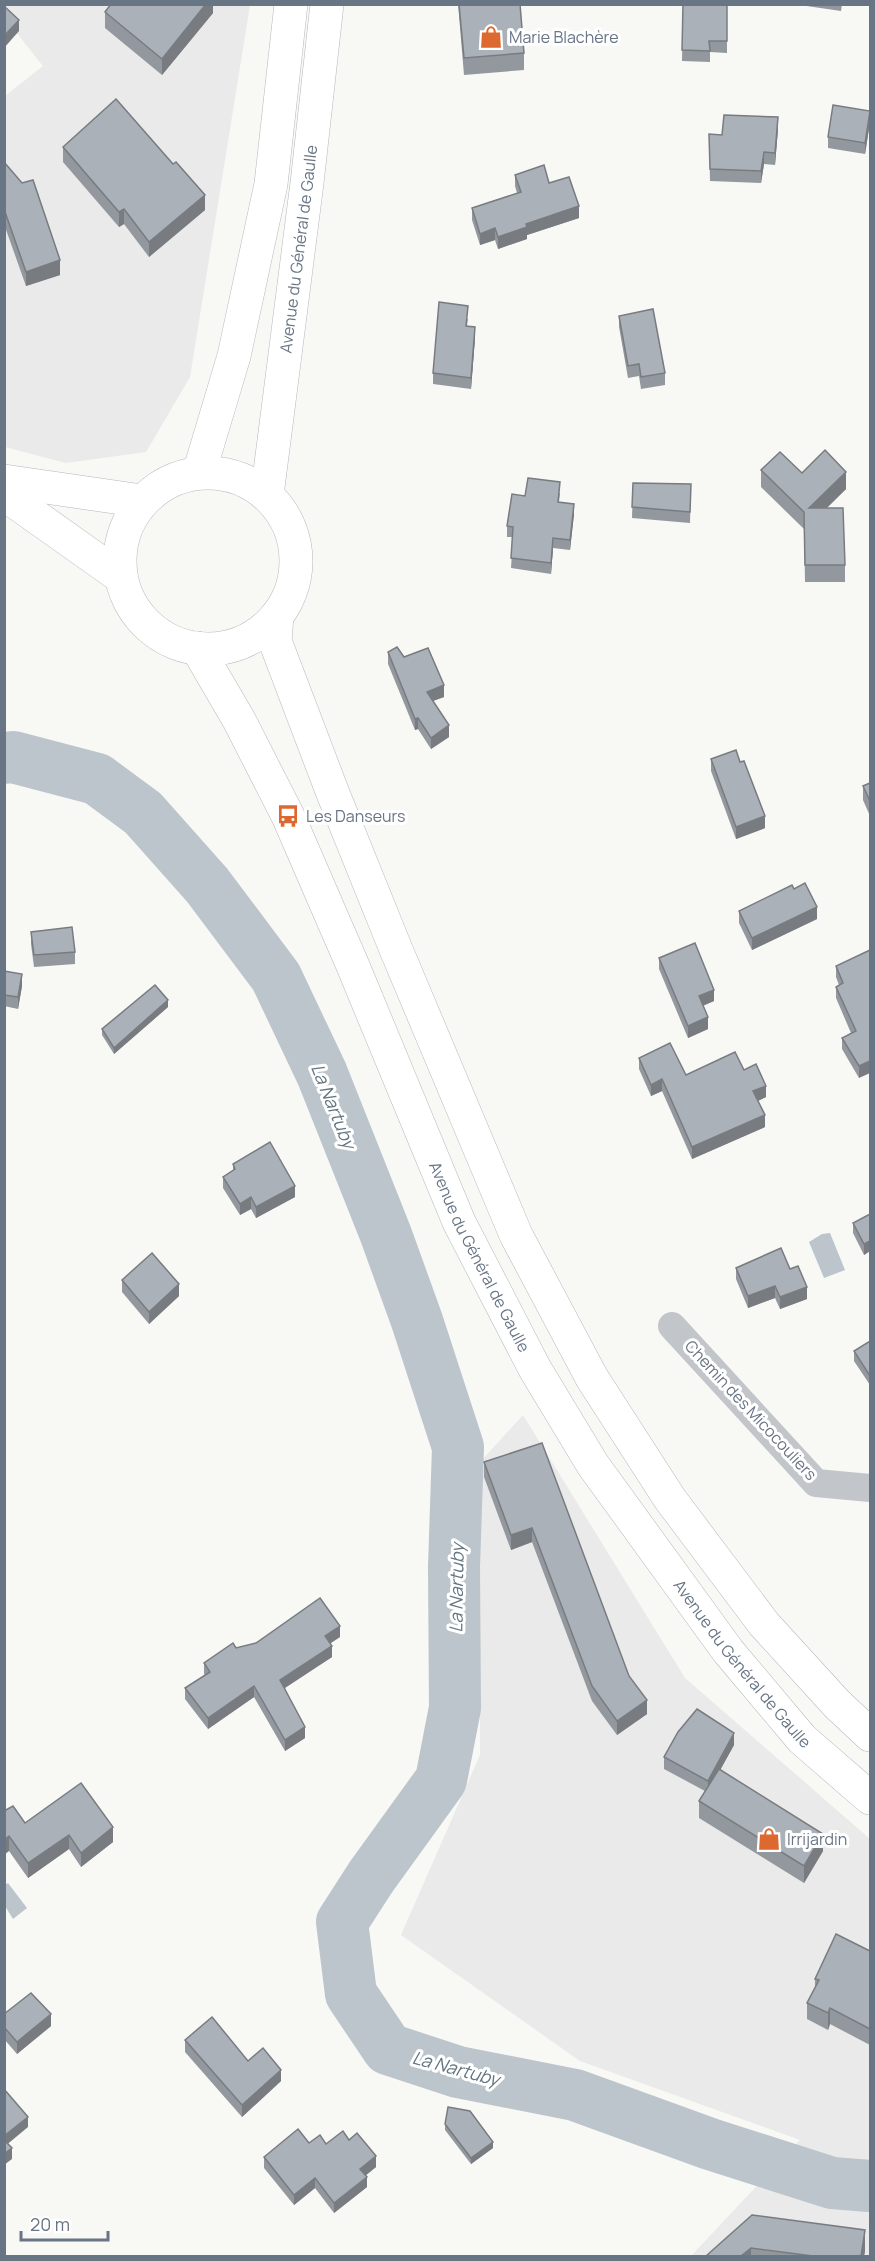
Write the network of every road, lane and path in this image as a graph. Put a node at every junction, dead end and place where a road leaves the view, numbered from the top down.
1 (291, 4) edge
2 (327, 4) edge
3 (199, 473) junction
4 (4, 481) edge
5 (4, 494) edge
6 (267, 495) junction
7 (142, 501) junction
8 (121, 577) junction
9 (277, 616) junction
10 (197, 648) junction
11 (672, 1326) dead end
12 (870, 1488) edge
13 (870, 1735) edge
14 (870, 1798) edge

1 - 3 main road
2 - 6 main road, Avenue du Général de Gaulle
3 - 6 main road
3 - 7 main road
4 - 7 main road
5 - 8 main road
6 - 9 main road
7 - 8 main road
8 - 10 main road
9 - 10 main road
9 - 13 main road
10 - 14 main road, Avenue du Général de Gaulle
11 - 12 street, Chemin des Micocouliers

